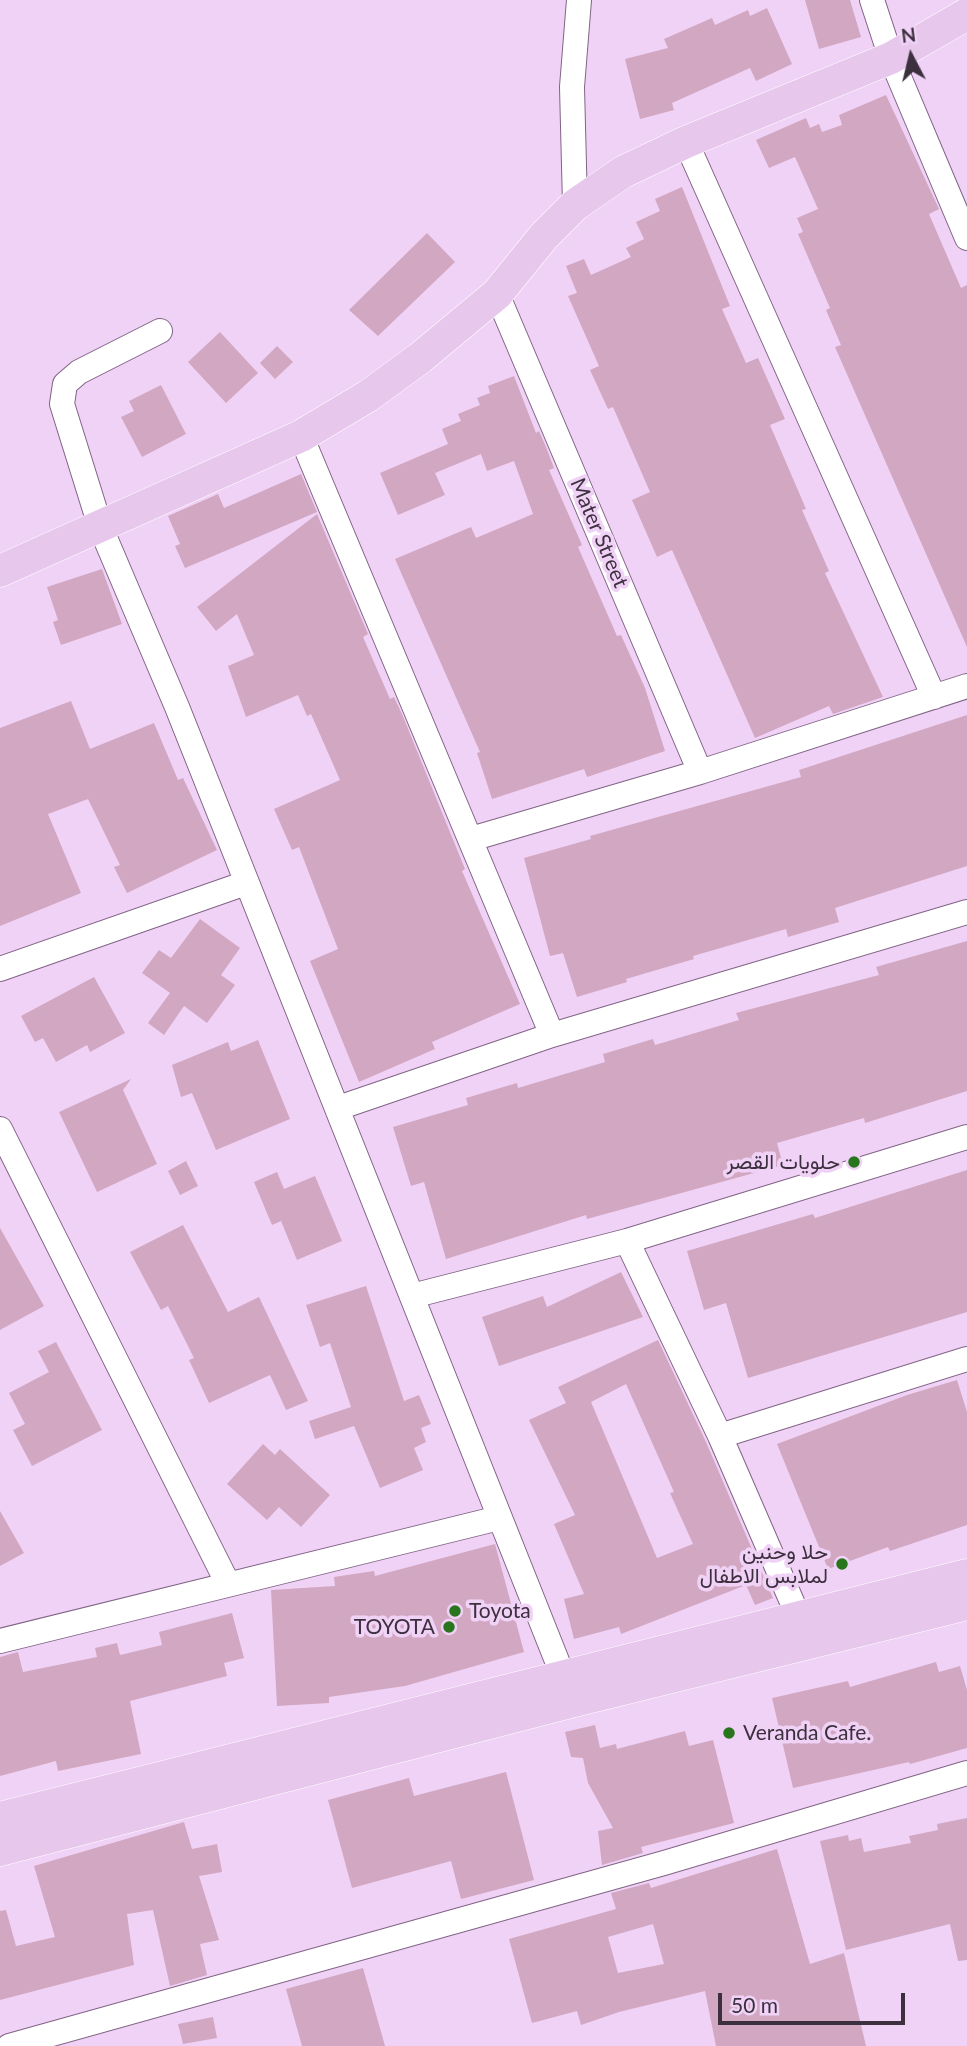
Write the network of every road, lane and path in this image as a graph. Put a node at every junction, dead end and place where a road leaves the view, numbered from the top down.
1 (579, 0) edge
2 (872, 0) edge
3 (967, 14) edge
4 (891, 58) junction
5 (687, 142) junction
6 (575, 205) junction
7 (967, 237) edge
8 (497, 294) junction
9 (160, 331) dead end
10 (301, 436) junction
11 (100, 526) junction
12 (0, 571) edge
13 (967, 686) edge
14 (934, 697) junction
15 (700, 772) junction
16 (471, 839) junction
17 (246, 883) junction
18 (967, 912) edge
19 (0, 969) edge
20 (552, 1035) junction
21 (338, 1108) junction
22 (0, 1129) edge
23 (967, 1136) edge
24 (627, 1241) junction
25 (412, 1296) junction
26 (967, 1359) edge
27 (720, 1436) junction
28 (499, 1518) junction
29 (967, 1575) edge
30 (228, 1584) junction
31 (967, 1604) edge
32 (799, 1618) junction
33 (0, 1641) edge
34 (569, 1690) junction
35 (967, 1773) edge
36 (0, 1818) edge
37 (0, 1850) edge
38 (9, 2046) edge

1 - 6 street
2 - 4 street
3 - 4 main road
4 - 5 main road
4 - 7 street
5 - 6 main road
5 - 14 street
6 - 8 main road
8 - 10 main road
8 - 15 street, Mater Street
9 - 11 street
10 - 11 main road
10 - 16 street
11 - 12 main road
11 - 17 street
13 - 14 street
14 - 15 street
15 - 16 street
16 - 20 street
17 - 19 street
17 - 21 street
18 - 20 street
20 - 21 street
21 - 25 street
22 - 30 street
23 - 24 street
24 - 25 street
24 - 27 street
25 - 28 street
26 - 27 street
27 - 32 street
28 - 30 street
28 - 34 street
29 - 32 main road
30 - 33 street
31 - 34 main road
32 - 34 main road
34 - 36 main road
34 - 37 main road
35 - 38 street

